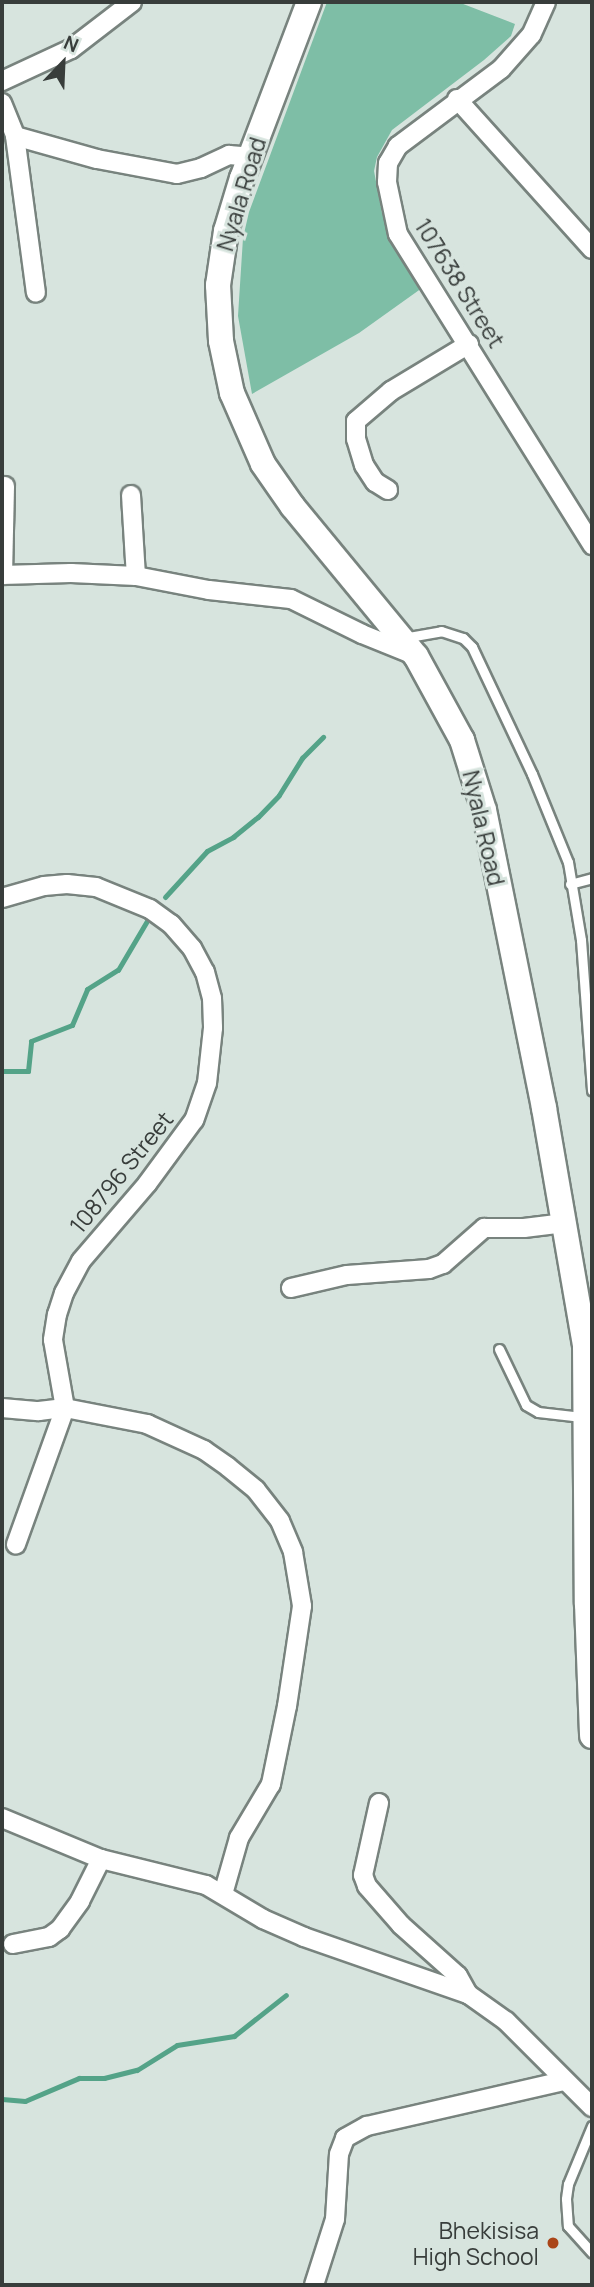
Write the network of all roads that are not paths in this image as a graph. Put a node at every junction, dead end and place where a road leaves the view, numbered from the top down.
1 (132, 2) edge
2 (309, 2) edge
3 (546, 2) edge
4 (2, 81) edge
5 (457, 99) junction
6 (2, 103) edge
7 (15, 136) junction
8 (250, 157) junction
9 (592, 249) edge
10 (36, 293) dead end
11 (469, 344) junction
12 (5, 486) dead end
13 (388, 490) dead end
14 (131, 495) dead end
15 (592, 545) edge
16 (3, 575) edge
17 (136, 576) junction
18 (409, 647) junction
19 (592, 878) edge
20 (570, 884) junction
21 (2, 898) edge
22 (592, 1091) edge
23 (563, 1223) junction
24 (290, 1288) dead end
25 (499, 1349) dead end
26 (2, 1408) edge
27 (65, 1408) junction
28 (587, 1418) junction
29 (590, 1461) edge
30 (16, 1544) dead end
31 (592, 1736) edge
32 (379, 1803) dead end
33 (2, 1818) edge
34 (101, 1859) junction
35 (223, 1894) junction
36 (13, 1944) dead end
37 (468, 1994) junction
38 (564, 2081) junction
39 (592, 2107) edge
40 (592, 2126) edge
41 (592, 2253) edge
42 (314, 2285) edge

1 - 4 street
2 - 8 street, Nyala Road
3 - 5 street, 107638 Street
5 - 9 street
5 - 11 street, 107638 Street
6 - 7 street
7 - 8 street
7 - 10 street
8 - 18 street, Nyala Road
11 - 13 street
11 - 15 street, 107638 Street
12 - 16 street
14 - 17 street
16 - 17 street
17 - 18 street
18 - 20 lane
18 - 23 street, Nyala Road
19 - 20 lane
20 - 22 lane
21 - 27 street, 108796 Street
23 - 24 street
23 - 28 street, Nyala Road
25 - 28 lane
26 - 27 street
27 - 30 street, 108796 Street
27 - 35 street
28 - 29 street, Nyala Road
29 - 31 street, Nyala Road
32 - 37 street
33 - 34 street
34 - 35 street
34 - 36 street
35 - 37 street
37 - 38 street
38 - 39 street
38 - 42 street
40 - 41 lane

